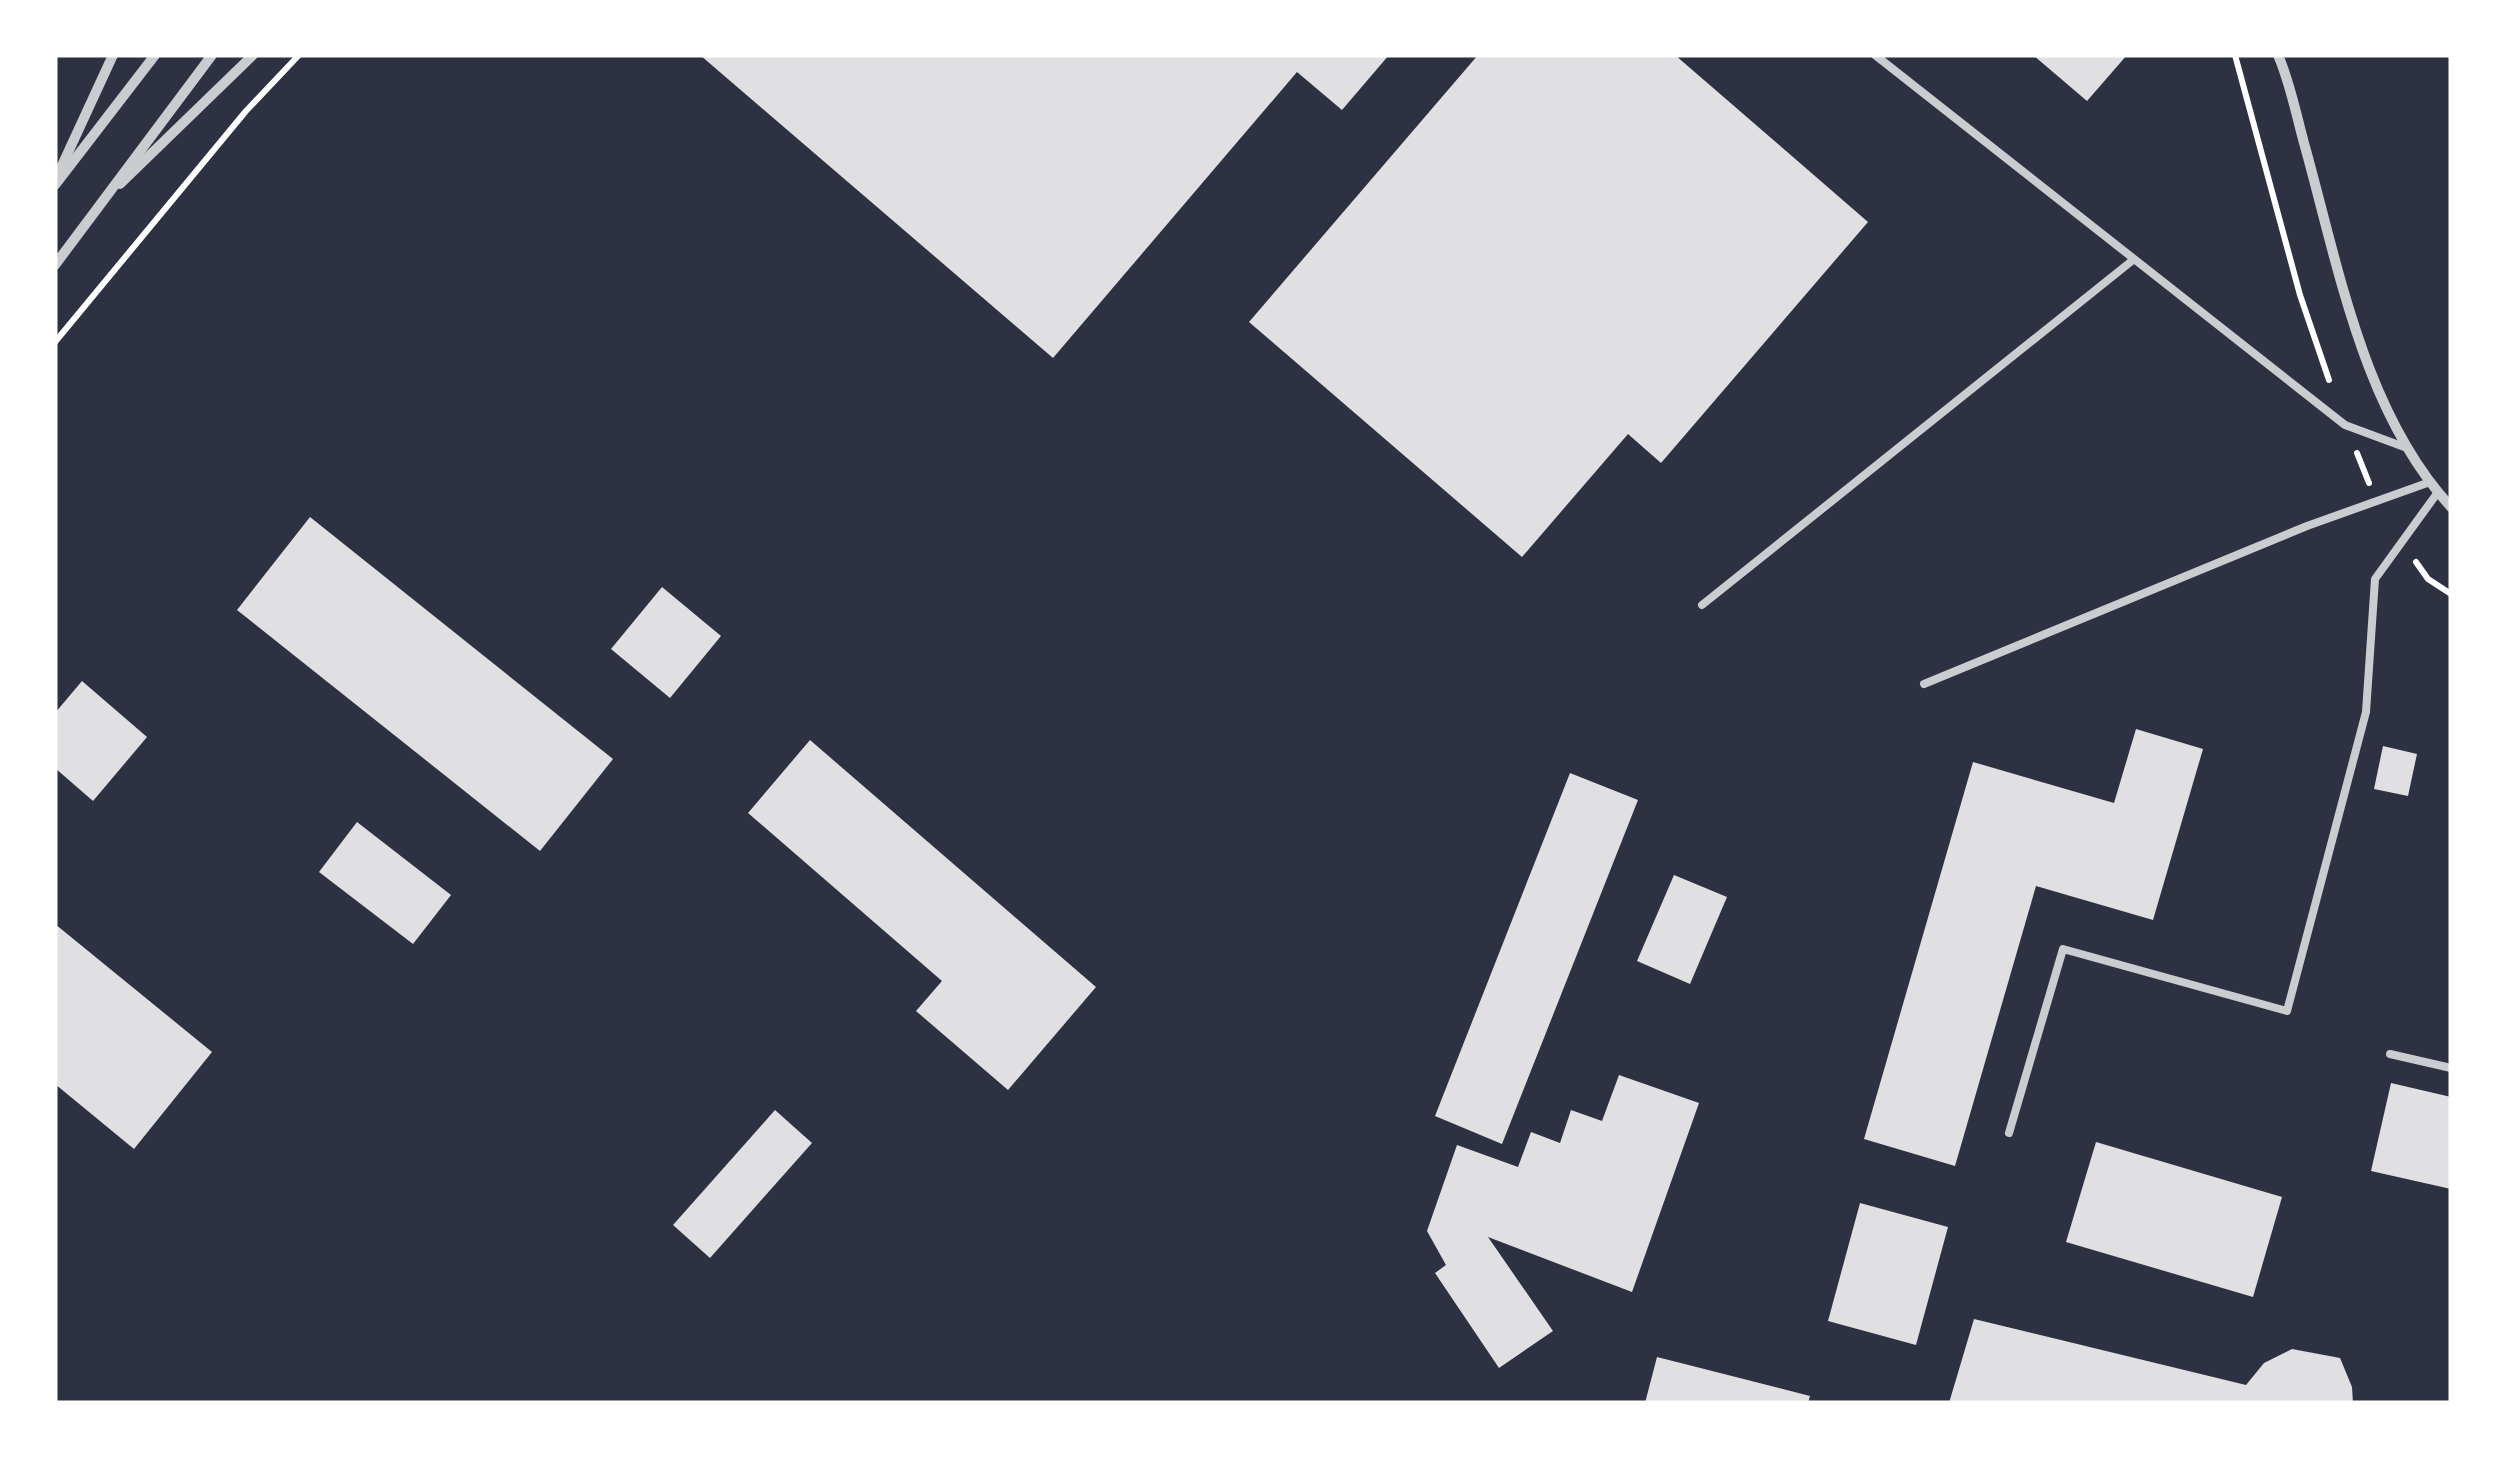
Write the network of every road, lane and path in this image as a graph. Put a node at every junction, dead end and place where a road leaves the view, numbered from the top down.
1 (112, 55) edge
2 (155, 55) edge
3 (212, 55) edge
4 (253, 55) edge
5 (299, 55) edge
6 (1876, 55) edge
7 (2235, 55) edge
8 (2280, 57) edge
9 (55, 183) edge
10 (94, 209) junction
11 (2133, 260) junction
12 (55, 265) edge
13 (55, 342) edge
14 (2344, 425) junction
15 (2407, 448) junction
16 (2434, 487) junction
17 (2377, 501) junction
18 (2451, 507) edge
19 (2401, 544) junction
20 (2451, 594) edge
21 (1702, 605) dead end
22 (1924, 684) dead end
23 (2390, 1054) dead end
24 (2451, 1068) edge
25 (2009, 1133) dead end

1 - 9 street
2 - 9 street
3 - 10 street
4 - 10 street
5 - 13 path
6 - 11 lane
7 - 14 path
8 - 15 street
10 - 12 street
11 - 14 lane
11 - 21 lane
14 - 15 lane
14 - 17 path
15 - 16 street
16 - 17 lane
16 - 18 street
16 - 19 lane
17 - 22 lane
19 - 20 path
19 - 25 lane
23 - 24 lane

